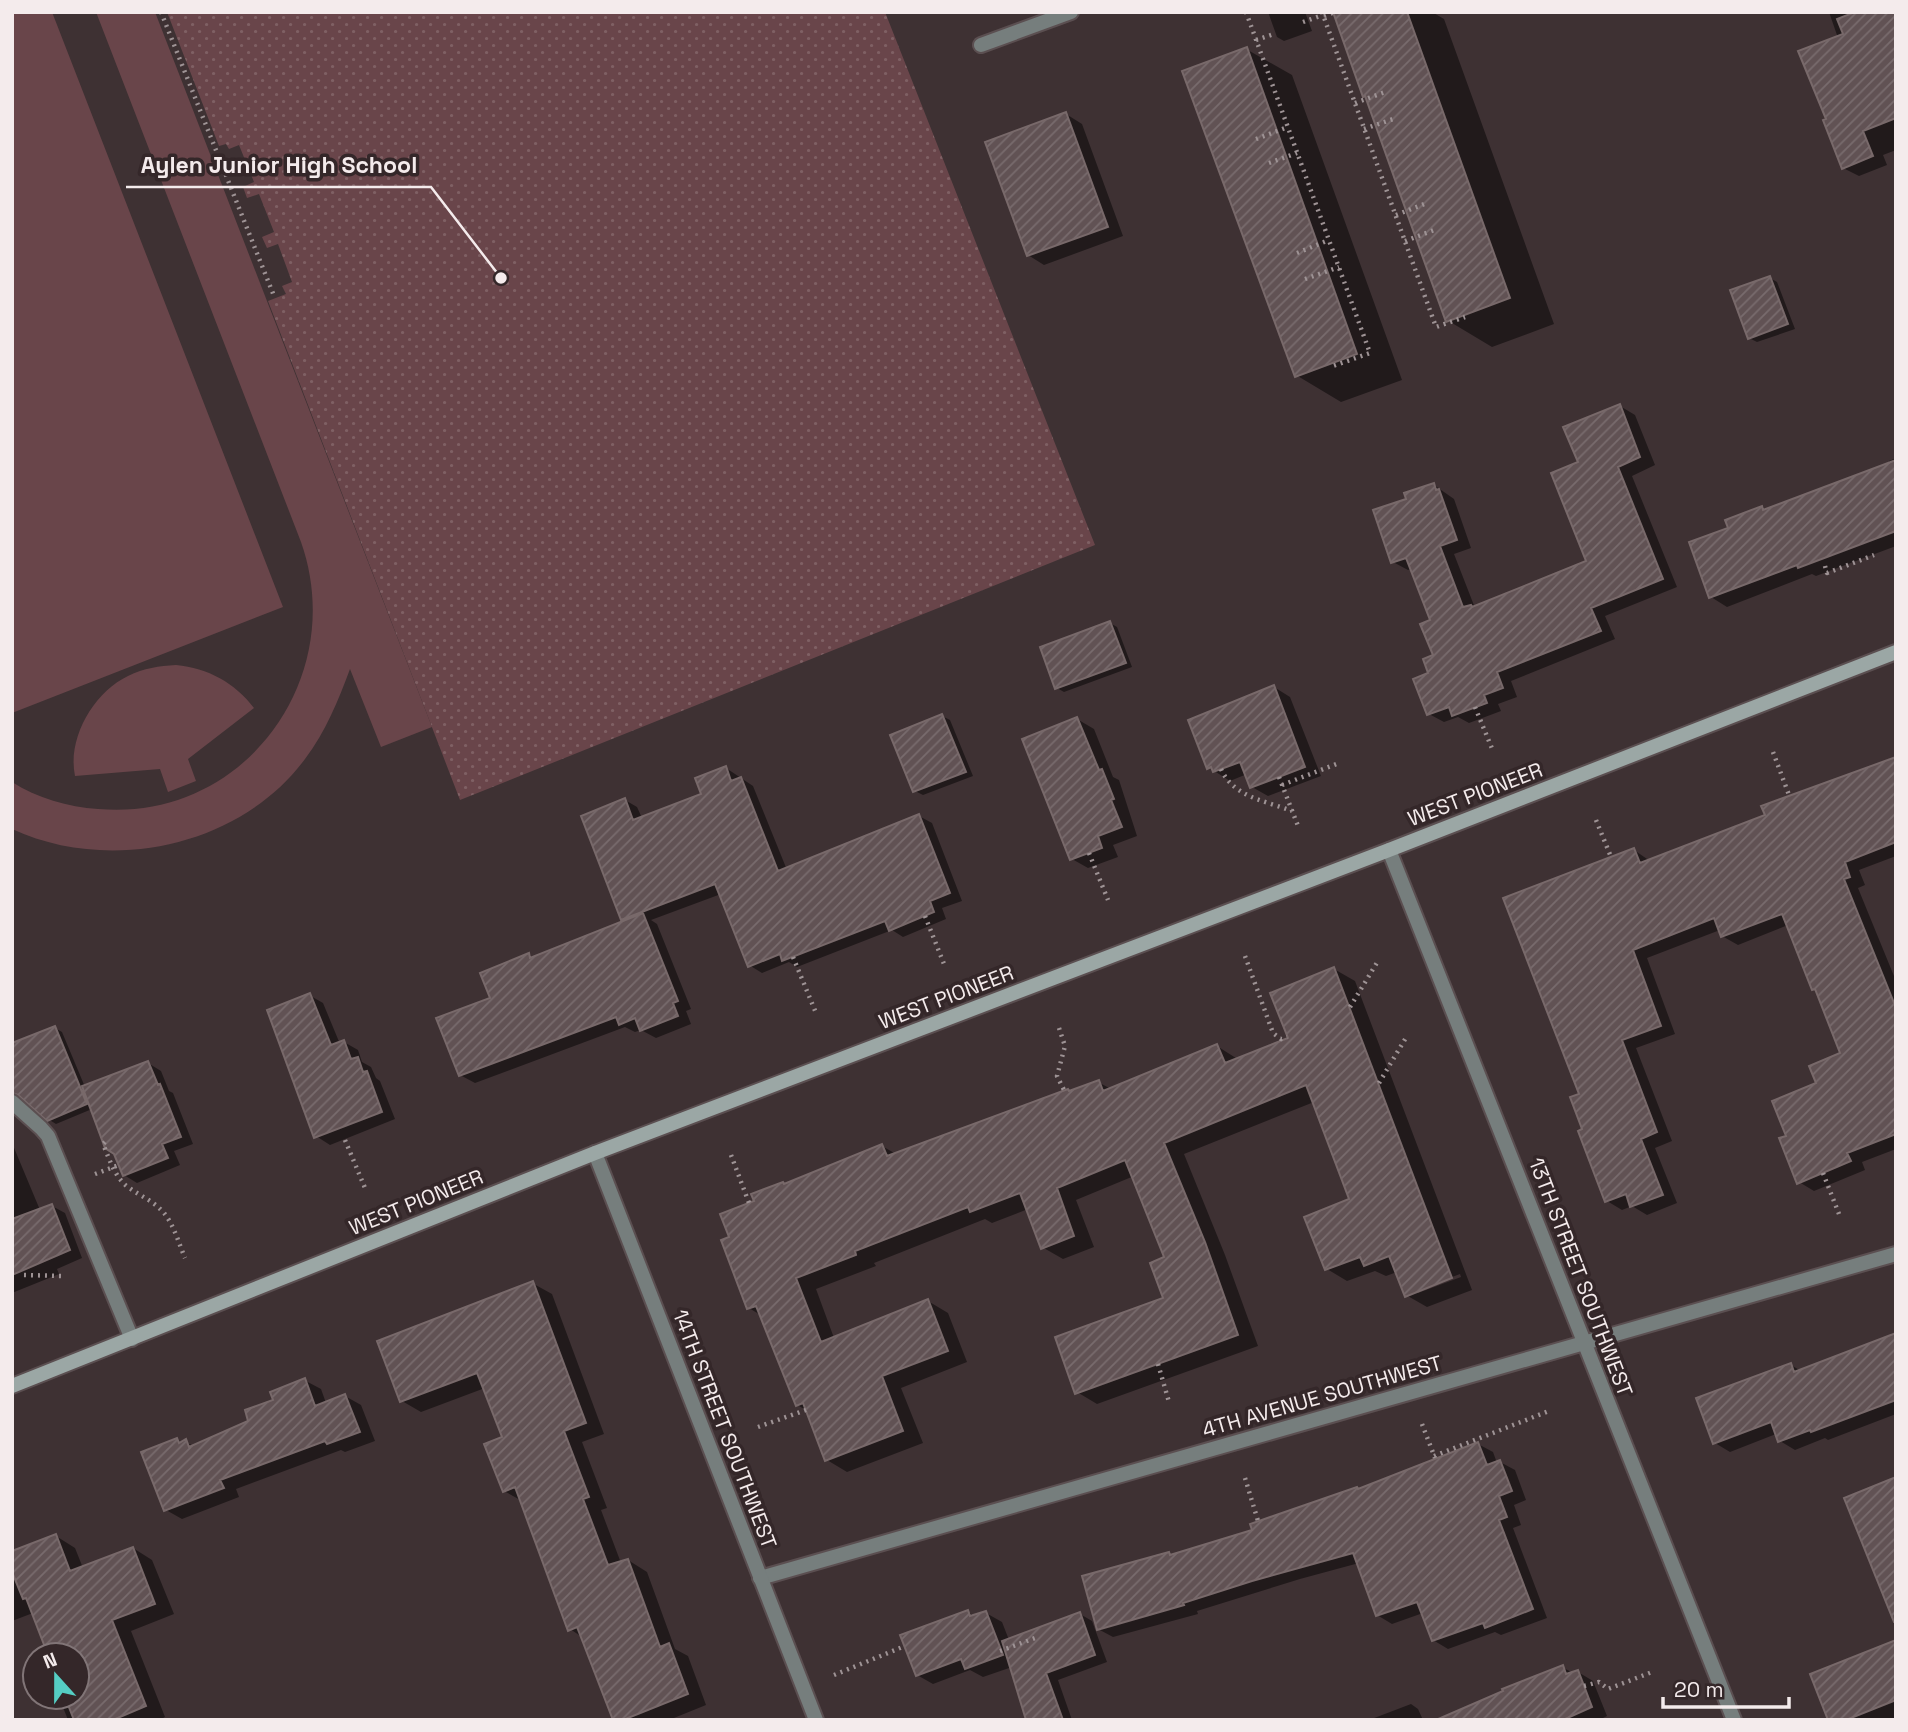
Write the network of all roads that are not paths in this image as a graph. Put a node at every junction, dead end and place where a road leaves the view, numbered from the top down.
1 (1071, 12) edge
2 (981, 46) dead end
3 (1896, 652) edge
4 (1389, 850) junction
5 (12, 1102) edge
6 (595, 1153) junction
7 (1896, 1254) edge
8 (132, 1339) junction
9 (1584, 1343) junction
10 (12, 1386) edge
11 (760, 1578) junction
12 (816, 1720) edge
13 (1734, 1720) edge

1 - 2 street
3 - 4 main road, WEST PIONEER
4 - 6 main road, WEST PIONEER
4 - 9 street, 13TH STREET SOUTHWEST
5 - 8 street
6 - 8 main road, WEST PIONEER
6 - 11 street, 14TH STREET SOUTHWEST
7 - 9 street, 4TH AVENUE SOUTHWEST
8 - 10 main road, WEST PIONEER
9 - 11 street, 4TH AVENUE SOUTHWEST
9 - 13 street, 13TH STREET SOUTHWEST
11 - 12 street, 14TH STREET SOUTHWEST

